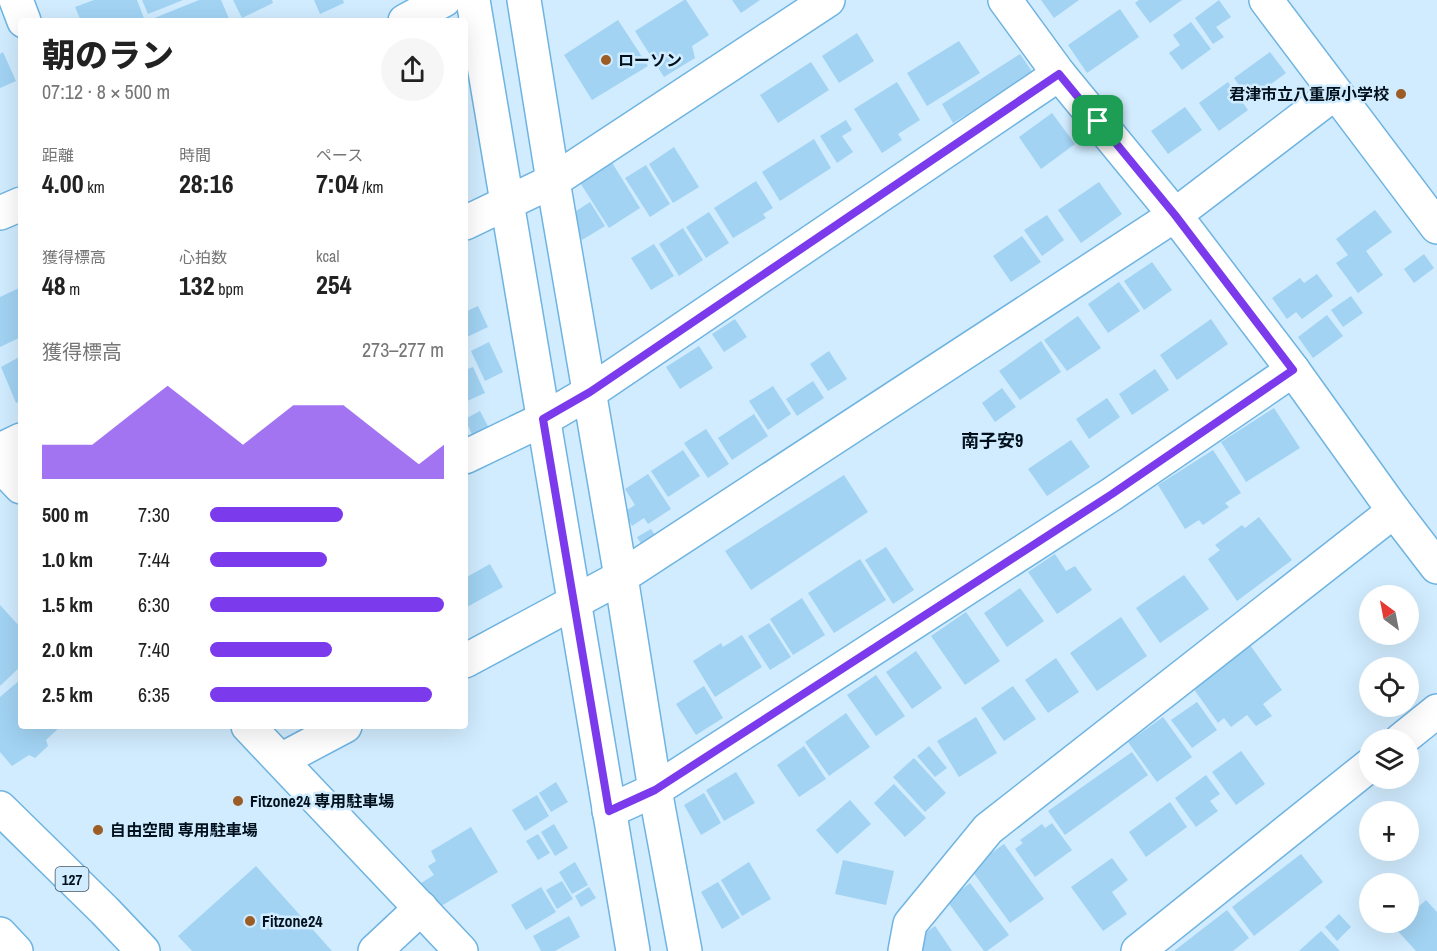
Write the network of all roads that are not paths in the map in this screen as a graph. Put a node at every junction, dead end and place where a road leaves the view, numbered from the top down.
1 (16, 0) edge
2 (444, 0) edge
3 (473, 0) edge
4 (524, 0) edge
5 (828, 0) edge
6 (1005, 0) edge
7 (1266, 0) edge
8 (23, 18) edge
9 (411, 18) edge
10 (1059, 74) junction
11 (1335, 93) junction
12 (553, 181) junction
13 (507, 203) junction
14 (18, 205) edge
15 (0, 213) edge
16 (1175, 215) junction
17 (468, 222) edge
18 (1437, 227) edge
19 (1293, 370) junction
20 (590, 392) junction
21 (543, 419) junction
22 (18, 441) edge
23 (0, 450) edge
24 (468, 456) edge
25 (0, 465) edge
26 (18, 484) edge
27 (1394, 511) junction
28 (1437, 567) edge
29 (621, 577) junction
30 (574, 602) junction
31 (468, 659) edge
32 (1437, 711) edge
33 (251, 729) edge
34 (339, 729) edge
35 (1415, 729) edge
36 (281, 760) junction
37 (1359, 774) edge
38 (655, 790) junction
39 (0, 808) edge
40 (609, 811) junction
41 (421, 908) junction
42 (0, 934) edge
43 (900, 946) edge
44 (16, 951) edge
45 (143, 951) edge
46 (375, 951) edge
47 (461, 951) edge
48 (633, 951) edge
49 (686, 951) edge
50 (1138, 951) edge

1 - 8 main road
2 - 9 main road
3 - 13 main road
4 - 12 main road
5 - 12 main road
6 - 10 main road
7 - 11 main road
10 - 16 main road
10 - 20 main road
11 - 16 main road
11 - 18 main road
12 - 13 main road
12 - 20 main road
13 - 17 main road
13 - 21 main road
14 - 15 main road
16 - 19 main road
16 - 29 main road
19 - 27 main road
19 - 38 main road
20 - 21 main road
20 - 29 main road
21 - 24 main road
21 - 30 main road
22 - 23 main road
25 - 26 main road
27 - 28 main road
27 - 43 main road
29 - 30 main road
29 - 38 main road
30 - 31 main road
30 - 40 main road
32 - 35 main road
33 - 36 main road
34 - 36 main road
36 - 41 main road
37 - 50 main road
38 - 40 main road
38 - 49 main road
39 - 45 main road, 127
40 - 48 main road
41 - 46 main road
41 - 47 main road
42 - 44 main road

